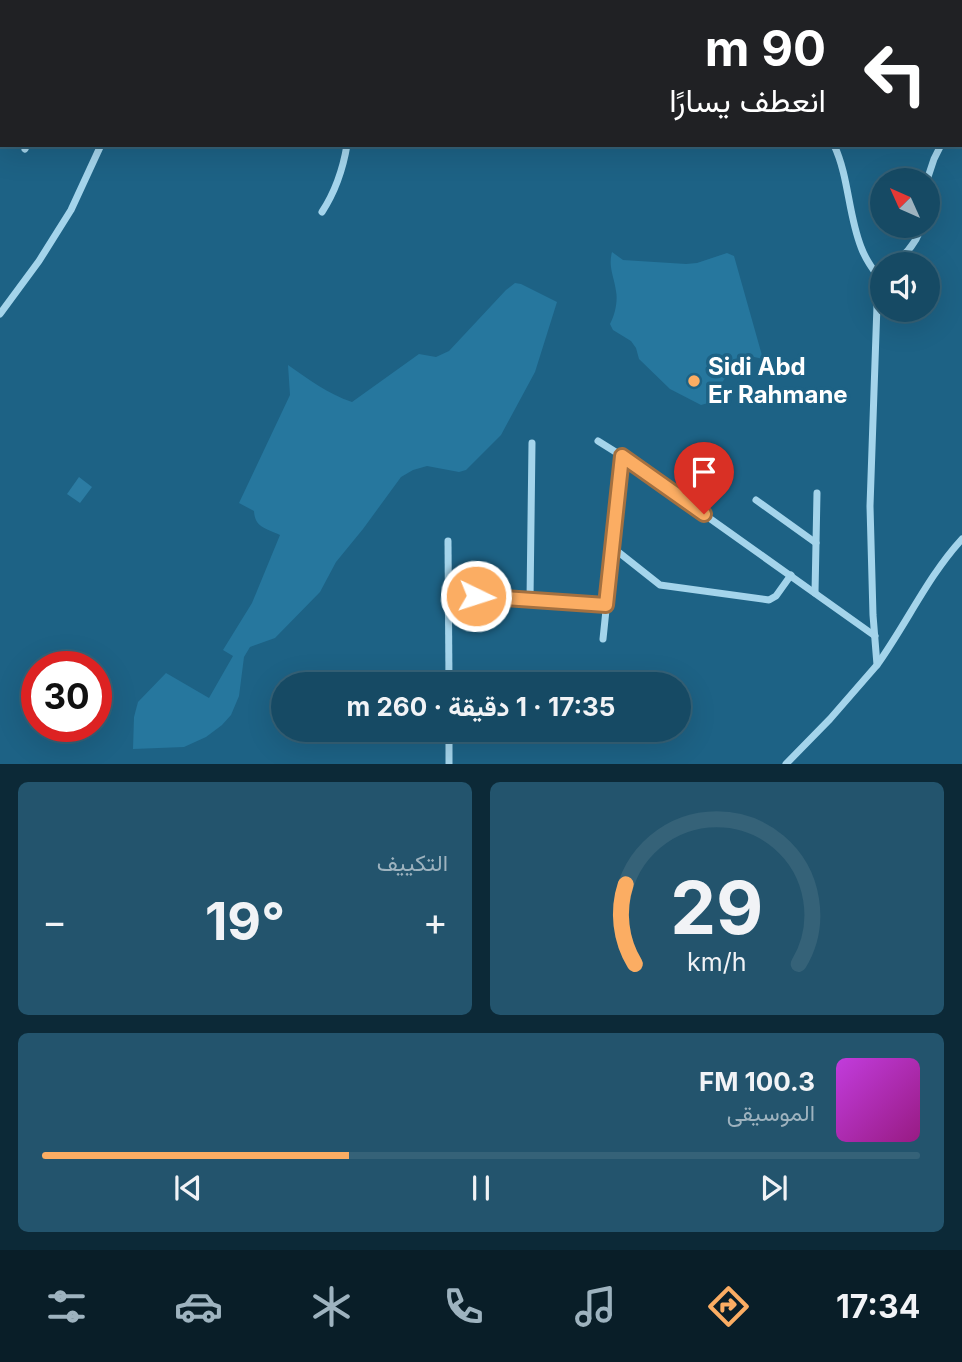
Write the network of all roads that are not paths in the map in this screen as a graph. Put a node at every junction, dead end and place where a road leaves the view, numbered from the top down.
1 (101, 147) edge
2 (347, 147) edge
3 (835, 147) edge
4 (940, 147) edge
5 (931, 168) edge
6 (322, 212) dead end
7 (870, 260) edge
8 (0, 314) edge
9 (878, 322) edge
10 (598, 441) dead end
11 (531, 443) dead end
12 (622, 456) junction
13 (817, 493) dead end
14 (756, 499) dead end
15 (962, 539) edge
16 (448, 541) dead end
17 (816, 543) junction
18 (612, 547) junction
19 (790, 575) junction
20 (815, 593) junction
21 (449, 594) junction
22 (530, 600) junction
23 (606, 605) junction
24 (875, 636) junction
25 (603, 639) dead end
26 (877, 665) junction
27 (449, 672) edge
28 (449, 742) edge
29 (449, 764) edge
30 (786, 764) edge

1 - 8 street
2 - 6 street
3 - 7 street
4 - 5 street
9 - 24 street
10 - 12 street
11 - 22 street
12 - 18 street
12 - 19 street
13 - 17 street
14 - 17 street
15 - 26 street
16 - 21 street
17 - 20 street
18 - 19 street
18 - 23 street
19 - 20 street
20 - 24 street
21 - 22 street
21 - 27 street
22 - 23 street
23 - 25 street
24 - 26 street
26 - 30 street
28 - 29 street

